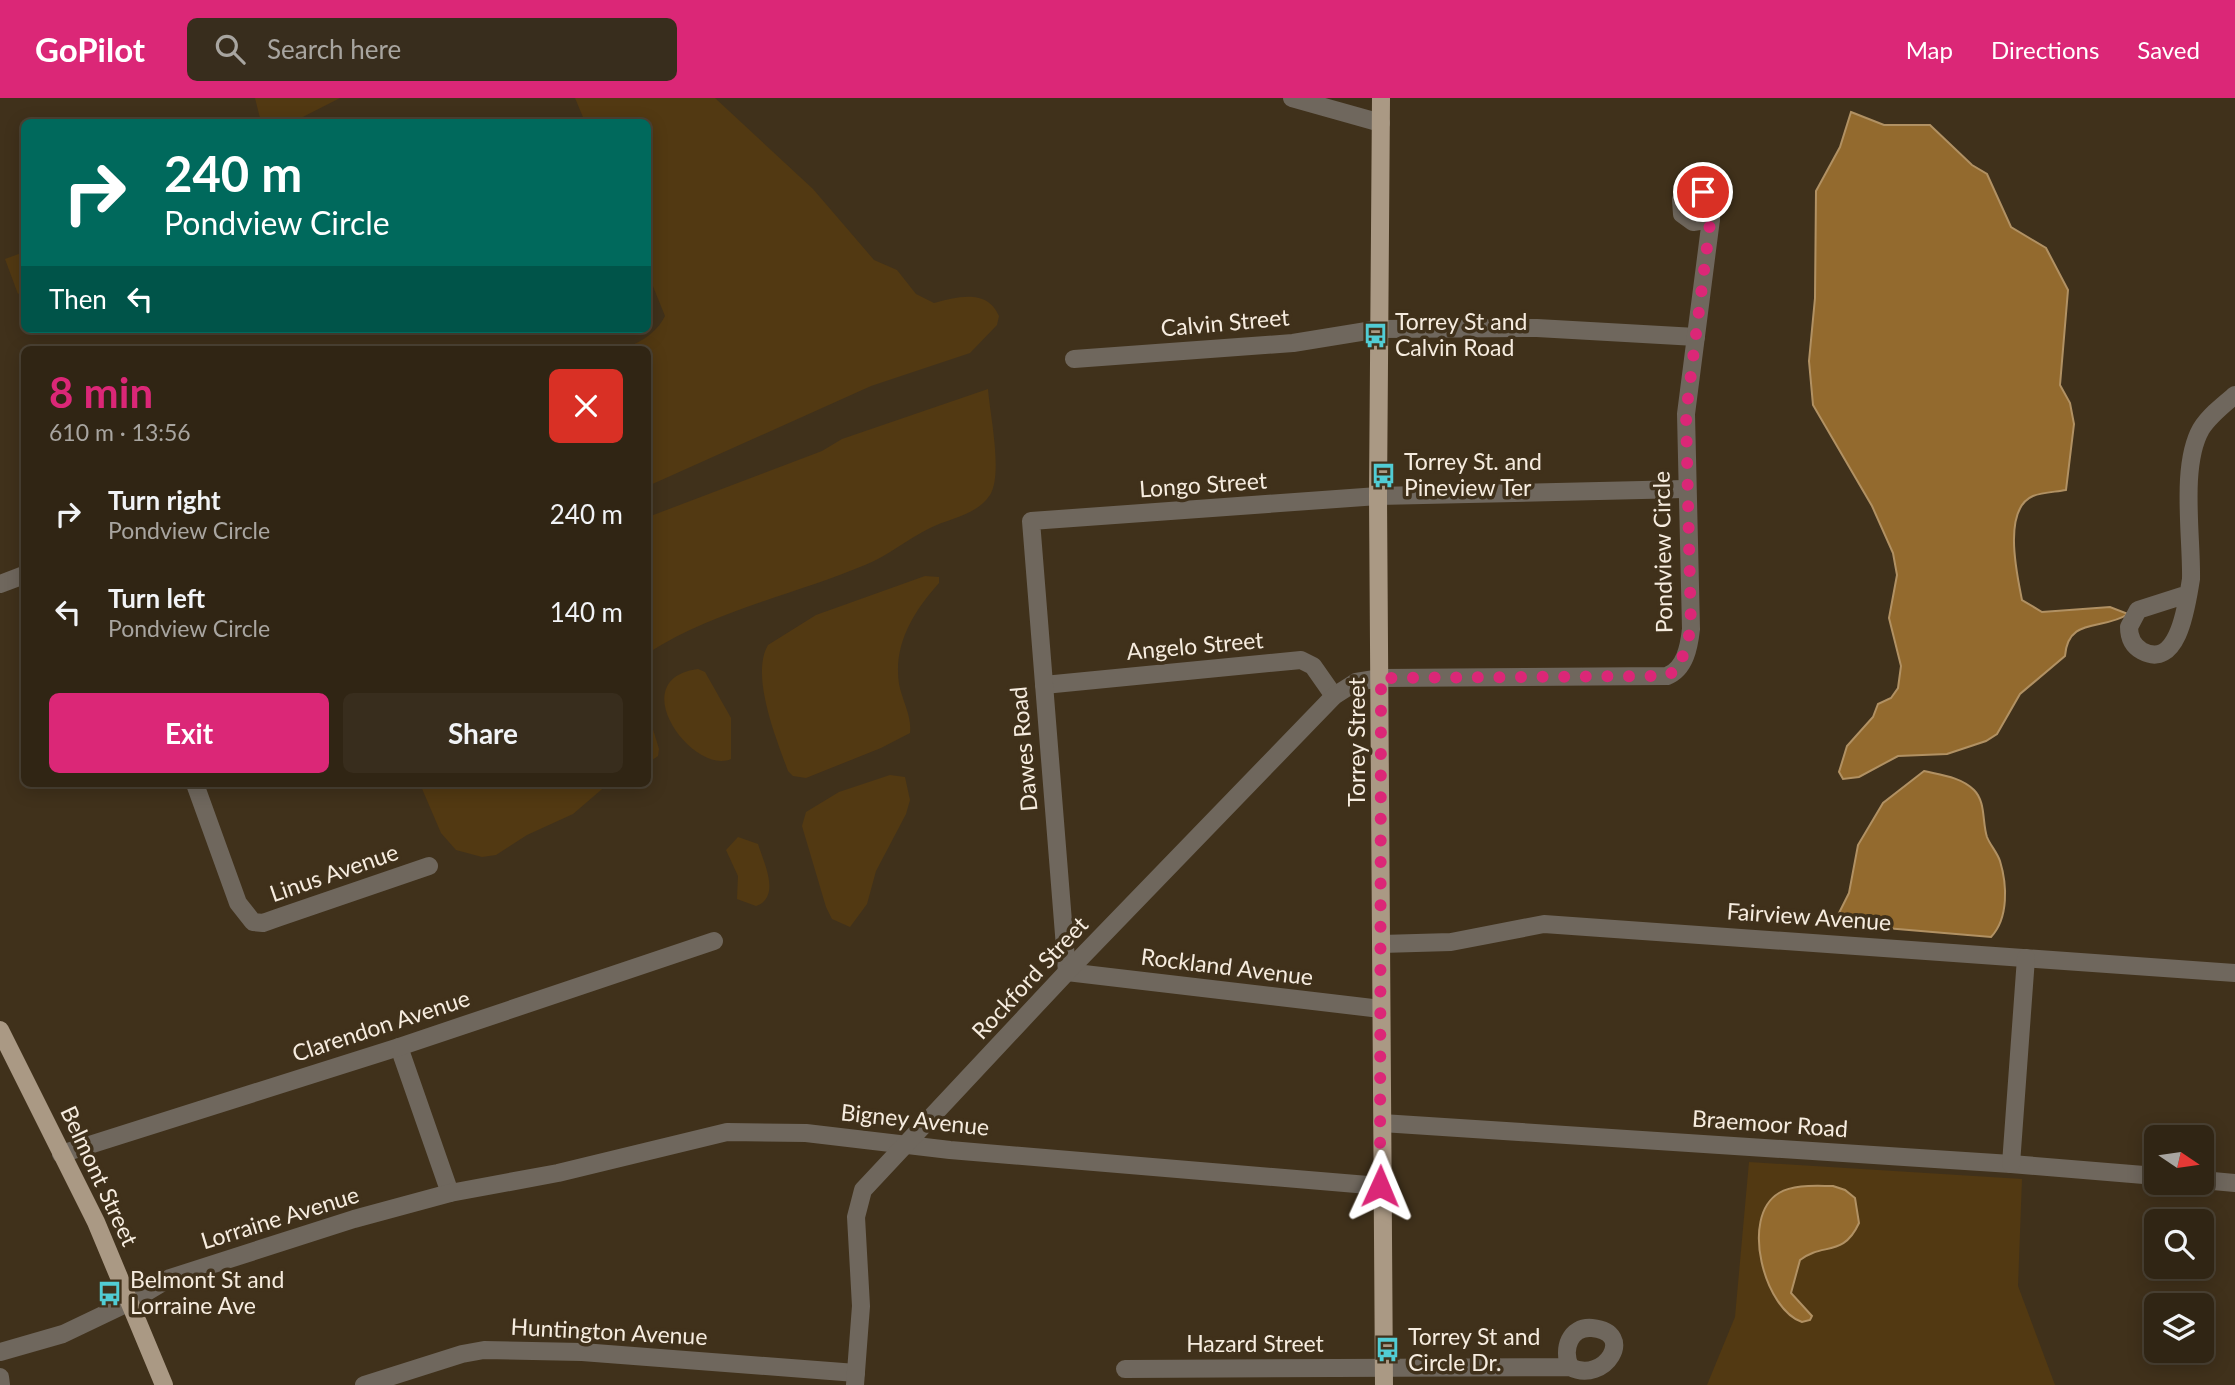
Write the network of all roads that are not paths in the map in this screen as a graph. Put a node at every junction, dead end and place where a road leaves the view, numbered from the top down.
1 (1292, 98) edge
2 (1381, 98) edge
3 (1381, 123) junction
4 (1711, 219) dead end
5 (1379, 329) junction
6 (1696, 337) junction
7 (1074, 359) dead end
8 (2235, 395) edge
9 (1685, 489) junction
10 (1378, 496) junction
11 (1031, 522) joint
12 (21, 576) edge
13 (0, 584) edge
14 (2188, 594) dead end
15 (1381, 678) junction
16 (1044, 685) junction
17 (1334, 696) junction
18 (196, 787) edge
19 (429, 866) dead end
20 (714, 941) dead end
21 (1381, 944) junction
22 (2026, 958) junction
23 (1067, 972) junction
24 (2235, 973) edge
25 (1381, 1009) junction
26 (0, 1030) edge
27 (399, 1047) junction
28 (1381, 1123) junction
29 (908, 1144) junction
30 (61, 1154) junction
31 (2011, 1164) junction
32 (2144, 1175) edge
33 (2214, 1181) edge
34 (2235, 1183) edge
35 (1380, 1186) junction
36 (450, 1193) junction
37 (130, 1302) junction
38 (0, 1352) edge
39 (1570, 1367) dead end
40 (1125, 1369) dead end
41 (0, 1377) edge
42 (1384, 1377) edge
43 (856, 1379) edge
44 (1, 1385) edge
45 (164, 1385) edge
46 (364, 1385) edge

1 - 3 street
2 - 3 main road, Torrey Street
3 - 5 main road, Torrey Street
4 - 6 street, Pondview Circle
5 - 6 street, Calvin Street
5 - 7 street, Calvin Street
5 - 10 main road, Torrey Street
6 - 9 street, Pondview Circle
8 - 14 street
9 - 10 street, Longo Street
9 - 15 street, Pondview Circle
10 - 11 street, Longo Street
10 - 15 main road, Torrey Street
11 - 16 street, Dawes Road
12 - 13 street
15 - 17 street, Rockford Street
15 - 21 main road, Torrey Street
16 - 17 street, Angelo Street
16 - 23 street, Dawes Road
17 - 23 street, Rockford Street
18 - 19 street, Linus Avenue
20 - 27 street, Clarendon Avenue
21 - 22 street, Fairview Avenue
21 - 25 main road, Torrey Street
22 - 24 street, Fairview Avenue
22 - 31 street
23 - 25 street, Rockland Avenue
23 - 29 street, Rockford Street
25 - 28 main road, Torrey Street
26 - 30 main road, Belmont Street
27 - 30 street, Clarendon Avenue
27 - 36 street
28 - 31 street, Braemoor Road
28 - 35 main road, Torrey Street
29 - 35 street, Bigney Avenue
29 - 36 street, Bigney Avenue
29 - 43 street, Rockford Street
30 - 37 main road, Belmont Street
31 - 32 street, Braemoor Road
33 - 34 street
35 - 42 main road, Torrey Street
36 - 37 street, Lorraine Avenue
37 - 38 street, Lorraine Avenue
37 - 45 main road, Belmont Street
39 - 42 street, Hazard Street
40 - 42 street, Hazard Street
41 - 44 street
43 - 46 street, Huntington Avenue

